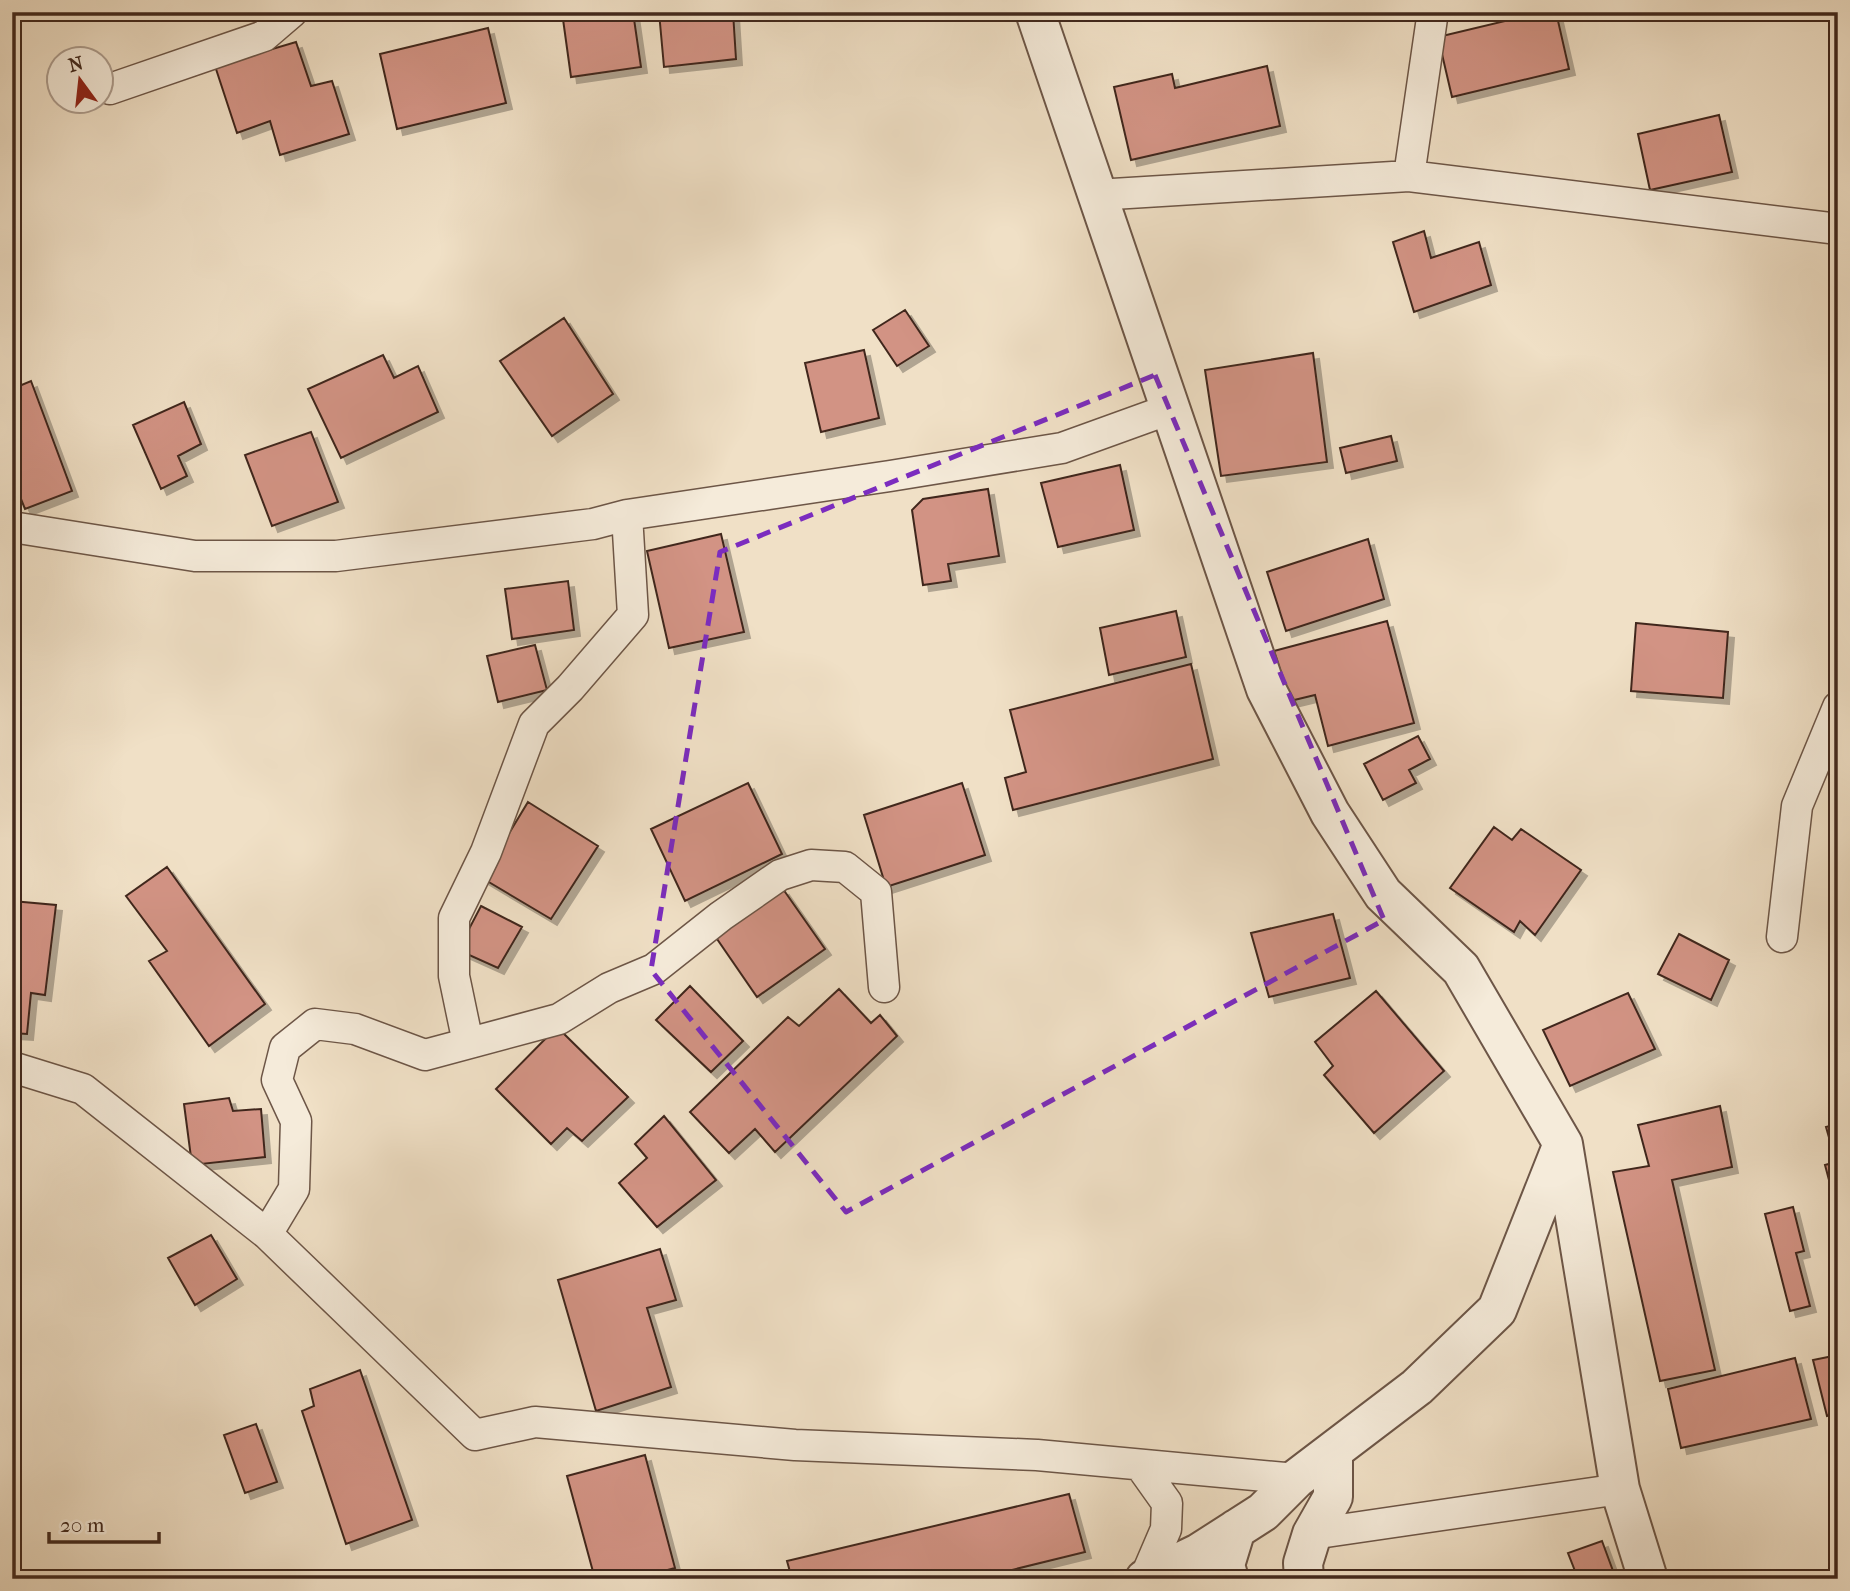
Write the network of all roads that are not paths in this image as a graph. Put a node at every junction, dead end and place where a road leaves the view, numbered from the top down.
1 (292, 12) edge
2 (1035, 12) edge
3 (1430, 12) edge
4 (116, 87) edge
5 (1409, 176) junction
6 (1096, 195) junction
7 (1838, 229) edge
8 (1170, 409) junction
9 (627, 515) junction
10 (12, 527) edge
11 (1838, 707) edge
12 (1782, 937) dead end
13 (884, 987) dead end
14 (468, 1043) junction
15 (12, 1068) edge
16 (1563, 1144) junction
17 (267, 1234) junction
18 (1333, 1451) junction
19 (1140, 1465) junction
20 (1233, 1474) junction
21 (1296, 1479) junction
22 (1620, 1489) junction
23 (1236, 1529) junction
24 (1299, 1563) edge
25 (1145, 1578) edge
26 (1229, 1579) edge
27 (1648, 1579) edge

1 - 4 street
2 - 6 street
3 - 5 street
5 - 6 street
5 - 7 street
6 - 8 street
8 - 9 street
8 - 16 street
9 - 10 street
9 - 14 street
11 - 12 street
13 - 14 street
14 - 17 street
15 - 17 street
16 - 18 street
16 - 22 street
17 - 19 street
18 - 21 street
18 - 24 street
19 - 20 street
19 - 25 street
20 - 21 street
20 - 23 street
21 - 23 street
21 - 24 street
22 - 24 street
22 - 27 street
23 - 25 street
23 - 26 street

